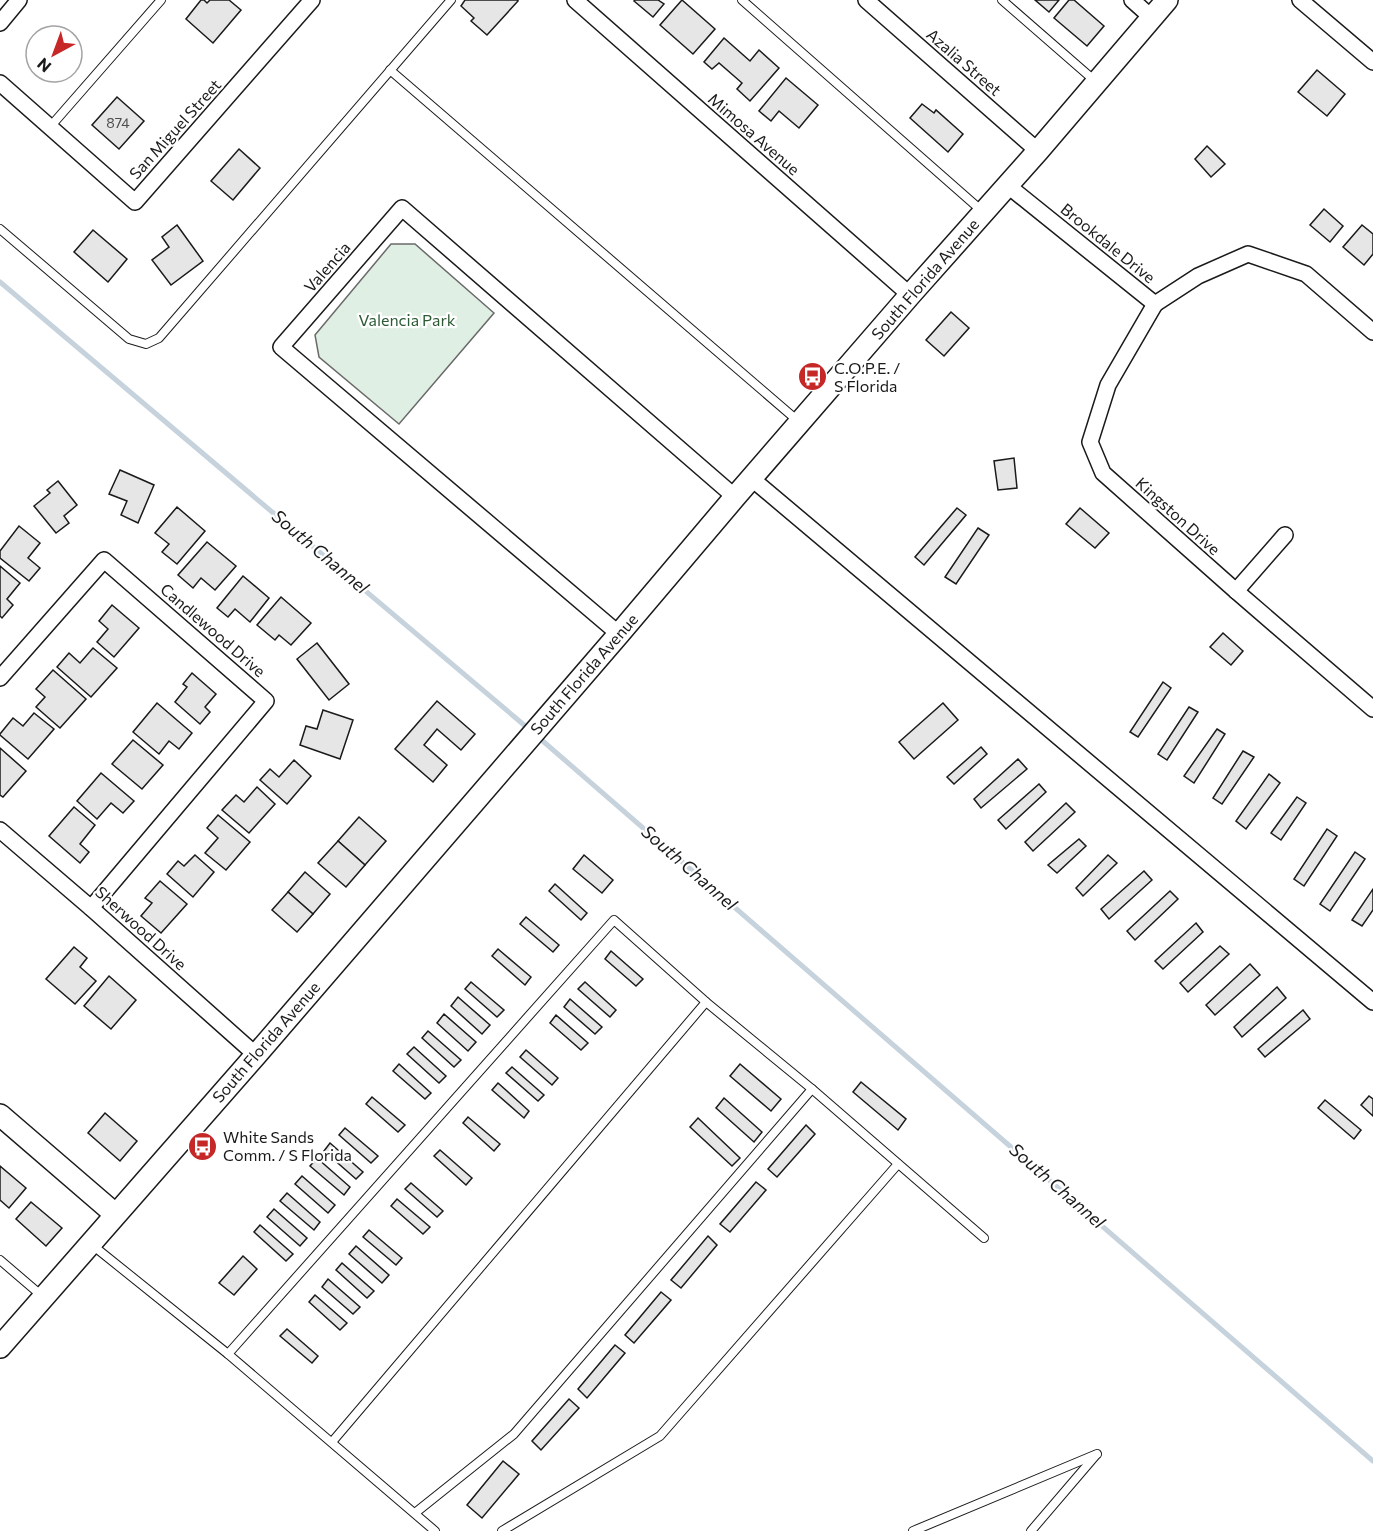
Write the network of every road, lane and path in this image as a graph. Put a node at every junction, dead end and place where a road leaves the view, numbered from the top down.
1 (19, 0) edge
2 (161, 0) edge
3 (312, 0) edge
4 (451, 0) edge
5 (575, 0) edge
6 (742, 0) edge
7 (866, 0) edge
8 (1002, 0) edge
9 (1132, 0) edge
10 (1167, 0) edge
11 (1300, 0) edge
12 (1151, 17) junction
13 (0, 23) edge
14 (1373, 62) edge
15 (390, 70) junction
16 (1096, 82) junction
17 (0, 83) edge
18 (50, 127) junction
19 (1038, 151) junction
20 (1007, 185) junction
21 (983, 212) junction
22 (0, 229) edge
23 (910, 295) junction
24 (1155, 304) junction
25 (1373, 332) edge
26 (800, 422) junction
27 (752, 478) junction
28 (735, 497) junction
29 (1285, 535) dead end
30 (1236, 591) junction
31 (619, 634) junction
32 (0, 678) edge
33 (1373, 709) edge
34 (0, 830) edge
35 (91, 908) junction
36 (706, 1002) junction
37 (1373, 1002) edge
38 (256, 1055) junction
39 (812, 1089) junction
40 (0, 1115) edge
41 (898, 1164) junction
42 (115, 1214) junction
43 (984, 1238) dead end
44 (90, 1243) junction
45 (0, 1260) edge
46 (43, 1298) junction
47 (0, 1347) edge
48 (228, 1354) junction
49 (332, 1442) junction
50 (415, 1513) junction
51 (435, 1531) edge
52 (502, 1531) edge
53 (913, 1531) edge
54 (1031, 1531) edge

1 - 13 street
2 - 18 lane
3 - 18 street, San Miguel Street
4 - 15 lane
5 - 23 street, Mimosa Avenue
6 - 21 lane
7 - 19 street, Azalia Street
8 - 16 lane
9 - 12 street
10 - 12 main road, South Florida Avenue
11 - 14 street
12 - 16 main road, South Florida Avenue
15 - 22 lane
15 - 26 lane
16 - 19 main road, South Florida Avenue
17 - 18 street, San Miguel Street
19 - 20 main road, South Florida Avenue
20 - 21 main road, South Florida Avenue
20 - 24 street, Brookdale Drive
21 - 23 main road, South Florida Avenue
23 - 26 main road, South Florida Avenue
24 - 25 street, Brookdale Drive
24 - 30 street, Kingston Drive
26 - 27 main road, South Florida Avenue
27 - 28 main road, South Florida Avenue
27 - 37 street
28 - 31 main road, South Florida Avenue
28 - 31 street, Valencia
29 - 30 street
30 - 33 street, Kingston Drive
31 - 38 main road, South Florida Avenue
32 - 35 street, Candlewood Drive
34 - 35 street, Sherwood Drive
35 - 38 street, Sherwood Drive
36 - 39 lane
36 - 48 lane
36 - 49 lane
38 - 42 main road, South Florida Avenue
39 - 41 lane
39 - 50 lane
40 - 42 main road
41 - 43 lane
41 - 52 lane
42 - 44 main road, South Florida Avenue
44 - 46 main road, South Florida Avenue
44 - 48 lane
45 - 46 lane
46 - 47 main road, South Florida Avenue
48 - 49 lane
49 - 50 lane
50 - 51 lane
53 - 54 lane

